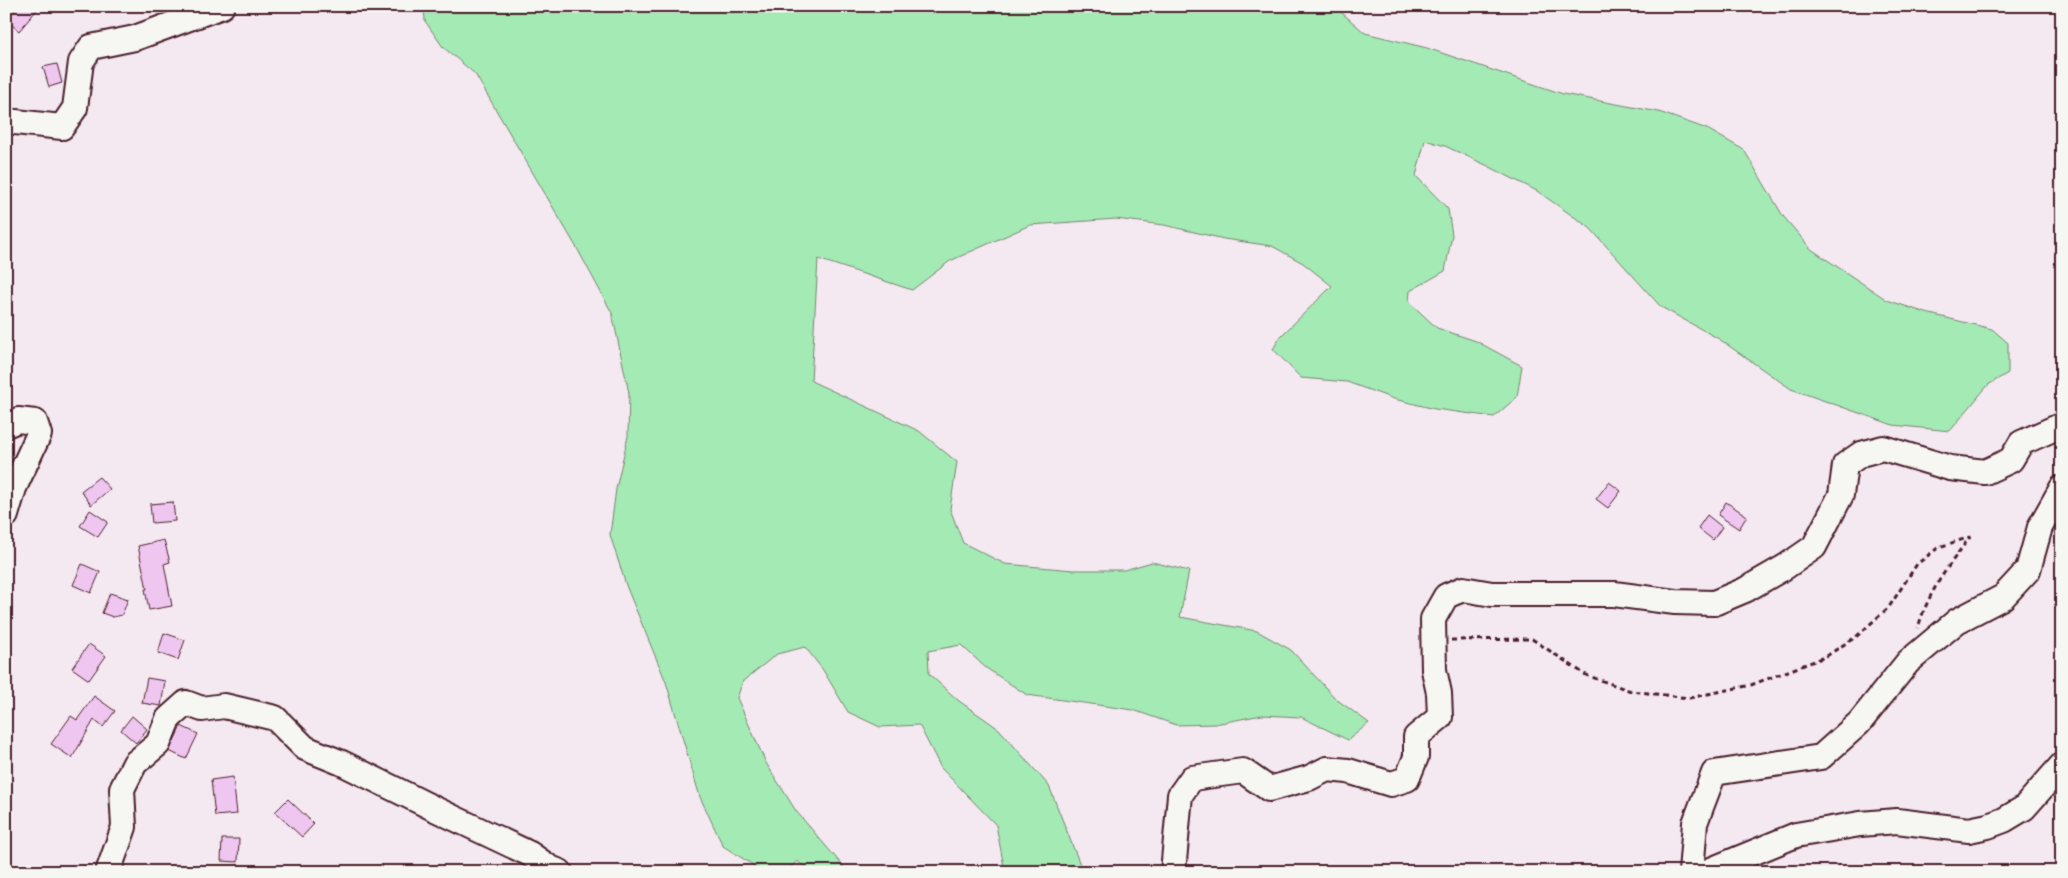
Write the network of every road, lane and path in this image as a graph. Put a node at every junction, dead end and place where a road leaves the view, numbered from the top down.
1 (222, 6) edge
2 (6, 121) edge
3 (6, 425) edge
4 (2062, 425) edge
5 (2062, 488) edge
6 (6, 515) edge
7 (1916, 634) dead end
8 (1433, 641) junction
9 (2062, 765) edge
10 (108, 872) edge
11 (560, 872) edge
12 (1173, 872) edge
13 (1691, 872) edge
14 (1706, 872) edge

1 - 2 street
3 - 6 street
4 - 8 street
5 - 13 street
7 - 8 path
8 - 12 street
9 - 14 street
10 - 11 street

